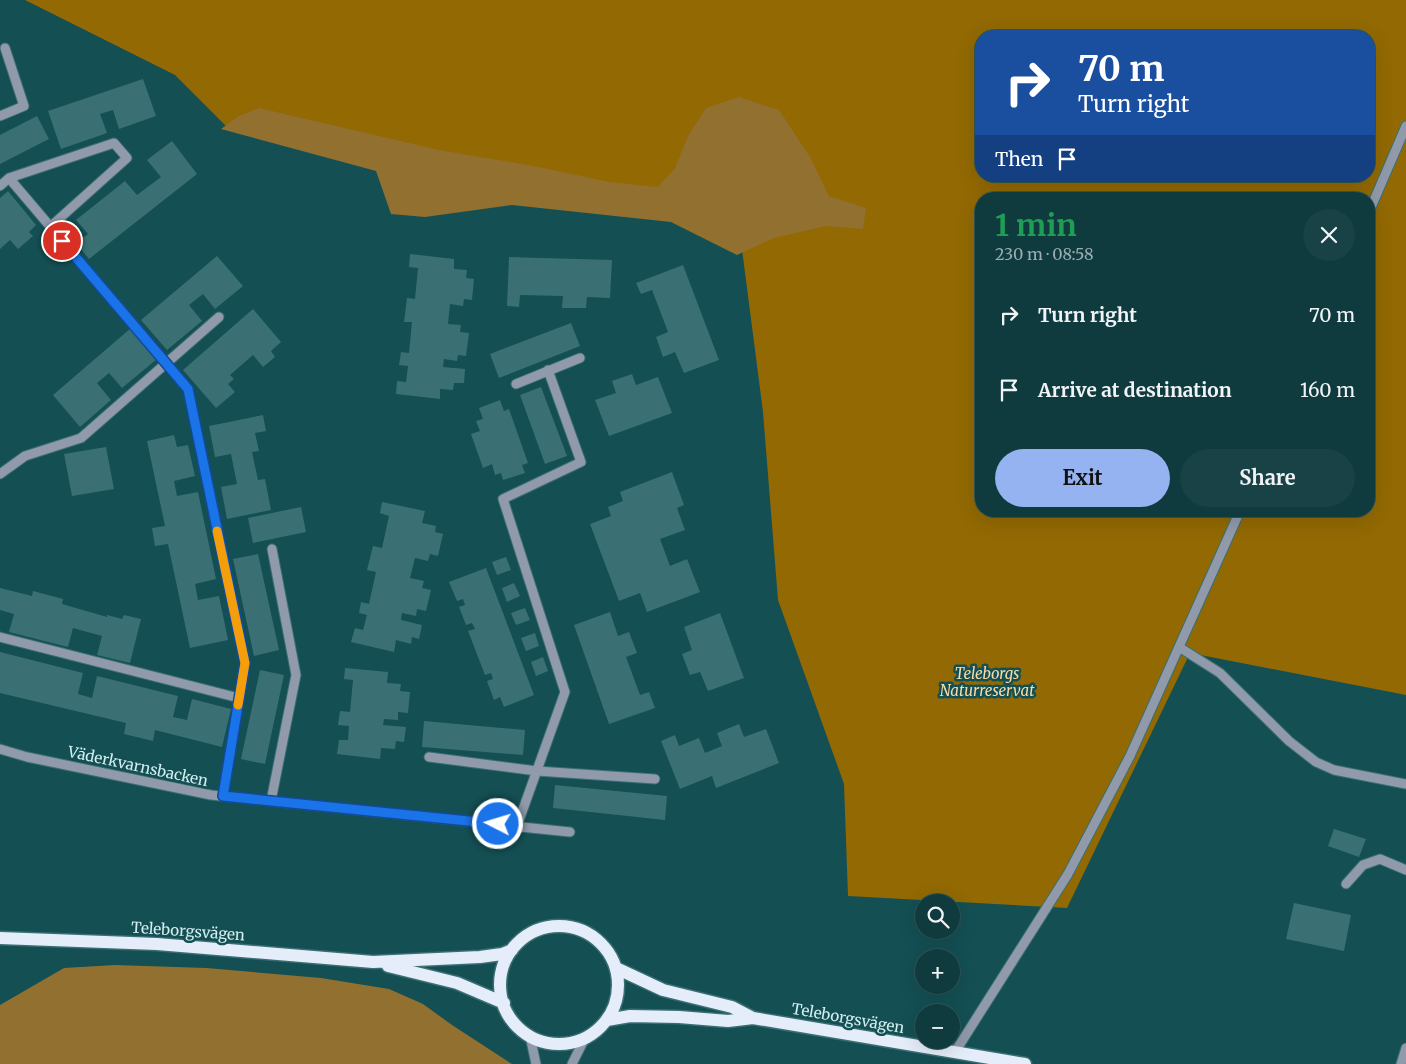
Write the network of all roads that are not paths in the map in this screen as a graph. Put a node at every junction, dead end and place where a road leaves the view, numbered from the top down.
1 (14, 45) dead end
2 (2, 49) edge
3 (0, 116) edge
4 (1406, 126) edge
5 (9, 178) junction
6 (0, 186) edge
7 (1375, 198) edge
8 (50, 227) junction
9 (219, 317) dead end
10 (580, 358) dead end
11 (167, 364) junction
12 (548, 370) junction
13 (516, 384) dead end
14 (0, 474) edge
15 (1237, 517) edge
16 (272, 549) dead end
17 (0, 637) edge
18 (1179, 647) junction
19 (239, 698) junction
20 (0, 749) edge
21 (429, 757) dead end
22 (537, 771) junction
23 (655, 779) dead end
24 (1406, 784) edge
25 (223, 796) junction
26 (271, 801) junction
27 (517, 826) junction
28 (570, 832) dead end
29 (1406, 870) edge
30 (1346, 884) dead end
31 (0, 938) edge
32 (512, 950) junction
33 (373, 962) junction
34 (616, 968) junction
35 (504, 1004) junction
36 (753, 1018) junction
37 (607, 1020) junction
38 (530, 1036) junction
39 (585, 1038) junction
40 (1406, 1048) edge
41 (954, 1052) junction
42 (536, 1064) edge
43 (572, 1064) edge
44 (1025, 1064) edge
45 (1402, 1064) edge

1 - 2 street
2 - 3 street
4 - 7 street
5 - 6 street
5 - 8 street
5 - 8 street
8 - 11 street
9 - 11 street
10 - 12 street
11 - 14 street
11 - 19 street
12 - 13 street
12 - 22 street
15 - 18 street
16 - 26 street
17 - 19 street
18 - 24 street
18 - 41 street
19 - 25 street
20 - 25 street, Väderkvarnsbacken
21 - 22 street
22 - 23 street
22 - 27 street
25 - 26 street, Väderkvarnsbacken
26 - 27 street, Väderkvarnsbacken
27 - 28 street, Väderkvarnsbacken
29 - 30 street
31 - 33 main road, Teleborgsvägen
32 - 33 main road, Teleborgsvägen
32 - 34 main road
32 - 35 main road
33 - 35 main road, Teleborgsvägen
34 - 36 main road, Teleborgsvägen
34 - 37 main road
35 - 38 main road
36 - 37 main road, Teleborgsvägen
36 - 41 main road, Teleborgsvägen
37 - 39 main road
38 - 39 main road
38 - 42 street
39 - 43 street
40 - 45 street
41 - 44 main road, Teleborgsvägen

